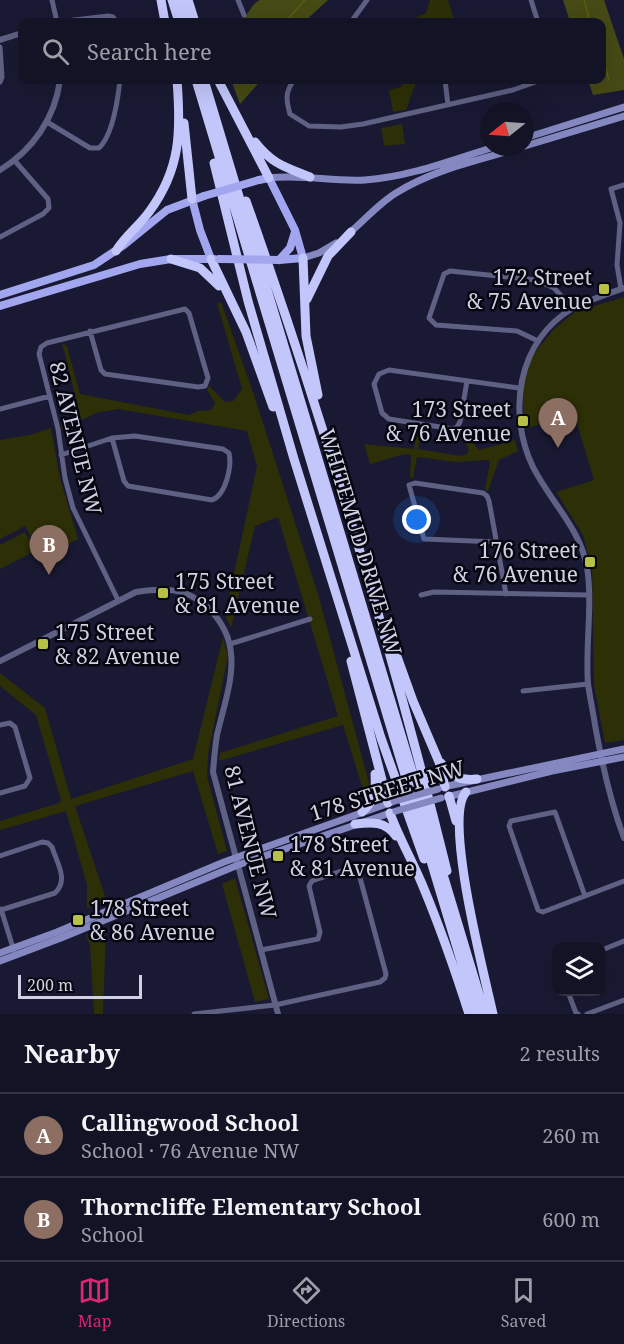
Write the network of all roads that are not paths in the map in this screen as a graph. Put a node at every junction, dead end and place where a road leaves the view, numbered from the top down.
1 (52, 0) edge
2 (161, 0) edge
3 (172, 0) edge
4 (180, 0) edge
5 (188, 0) edge
6 (238, 0) edge
7 (367, 0) edge
8 (531, 0) edge
9 (244, 15) dead end
10 (355, 17) edge
11 (56, 18) edge
12 (93, 18) edge
13 (113, 18) edge
14 (164, 18) edge
15 (178, 18) edge
16 (186, 18) edge
17 (194, 18) edge
18 (537, 18) edge
19 (18, 34) edge
20 (0, 40) edge
21 (0, 47) edge
22 (1, 79) edge
23 (59, 84) edge
24 (119, 84) edge
25 (177, 84) edge
26 (178, 84) edge
27 (197, 84) edge
28 (205, 84) edge
29 (220, 84) edge
30 (291, 84) edge
31 (445, 84) edge
32 (530, 84) edge
33 (448, 105) junction
34 (624, 107) edge
35 (624, 116) edge
36 (47, 122) junction
37 (243, 128) junction
38 (211, 129) junction
39 (534, 135) edge
40 (222, 141) junction
41 (534, 143) edge
42 (480, 151) edge
43 (491, 156) edge
44 (15, 160) junction
45 (0, 170) edge
46 (310, 177) junction
47 (264, 179) junction
48 (624, 185) edge
49 (192, 199) junction
50 (296, 230) junction
51 (351, 232) junction
52 (0, 237) edge
53 (116, 251) junction
54 (303, 258) junction
55 (215, 259) junction
56 (171, 260) junction
57 (279, 260) junction
58 (623, 289) edge
59 (0, 295) edge
60 (306, 301) junction
61 (0, 306) edge
62 (233, 306) junction
63 (573, 309) junction
64 (90, 331) junction
65 (538, 341) junction
66 (467, 381) junction
67 (519, 388) junction
68 (50, 396) junction
69 (0, 409) edge
70 (112, 438) junction
71 (61, 454) junction
72 (294, 459) junction
73 (333, 462) junction
74 (497, 542) junction
75 (327, 563) junction
76 (365, 567) junction
77 (506, 594) junction
78 (421, 595) dead end
79 (588, 595) junction
80 (118, 600) junction
81 (310, 619) dead end
82 (230, 644) junction
83 (0, 661) edge
84 (588, 684) junction
85 (523, 691) dead end
86 (0, 725) edge
87 (370, 742) junction
88 (624, 749) edge
89 (624, 757) edge
90 (601, 758) junction
91 (439, 762) junction
92 (477, 779) junction
93 (443, 792) junction
94 (466, 792) junction
95 (0, 793) edge
96 (392, 807) junction
97 (362, 812) junction
98 (355, 824) junction
99 (624, 838) edge
100 (405, 849) junction
101 (461, 850) junction
102 (0, 856) edge
103 (237, 861) junction
104 (624, 881) edge
105 (585, 896) junction
106 (443, 902) junction
107 (0, 908) edge
108 (461, 935) junction
109 (624, 941) edge
110 (606, 948) edge
111 (261, 950) junction
112 (14, 952) junction
113 (0, 953) edge
114 (0, 960) edge
115 (570, 996) edge
116 (624, 1000) edge
117 (275, 1005) junction
118 (224, 1012) edge
119 (194, 1014) edge
120 (278, 1014) edge
121 (469, 1014) edge
122 (477, 1014) edge
123 (485, 1014) edge
124 (493, 1014) edge
125 (578, 1014) edge
126 (587, 1014) edge

1 - 11 street
2 - 14 highway
3 - 15 highway
4 - 16 highway
5 - 17 highway
6 - 9 street
7 - 10 street
8 - 18 street
12 - 13 street
19 - 20 street
21 - 22 street
23 - 36 street
24 - 36 street
25 - 53 highway
26 - 49 highway
27 - 38 highway, WHITEMUD DRIVE NW
28 - 40 highway, WHITEMUD DRIVE NW
29 - 37 highway
30 - 33 street
31 - 33 street
32 - 33 street
34 - 39 main road
35 - 41 main road
36 - 44 street
37 - 46 highway
37 - 47 highway
38 - 72 highway
38 - 106 highway, WHITEMUD DRIVE NW
40 - 73 highway
40 - 108 highway, WHITEMUD DRIVE NW
42 - 46 main road
43 - 51 main road
44 - 45 street
44 - 52 street
46 - 47 main road
47 - 49 main road, bridge
47 - 50 main road
48 - 58 street
49 - 53 main road
49 - 55 main road
50 - 54 main road
50 - 57 main road
51 - 54 main road
51 - 60 highway
53 - 59 main road
54 - 57 main road
54 - 60 highway
55 - 56 main road
55 - 57 main road, bridge
55 - 62 highway
56 - 61 main road
56 - 62 highway
58 - 63 street
60 - 73 highway
62 - 72 highway
63 - 65 street
63 - 65 street
64 - 64 street
64 - 68 street, 82 AVENUE NW
65 - 67 street
66 - 66 street
66 - 67 street
67 - 79 street
68 - 69 street
68 - 71 street, 82 AVENUE NW
70 - 70 street
70 - 71 street
71 - 80 street, 82 AVENUE NW
72 - 75 highway
73 - 76 highway
74 - 74 street
74 - 77 street
75 - 87 highway
75 - 106 highway
76 - 91 highway
76 - 108 highway
77 - 78 street
77 - 79 street
79 - 84 street
80 - 82 street, 81 AVENUE NW
80 - 83 street
81 - 82 street
82 - 103 street, 81 AVENUE NW
84 - 85 street
84 - 90 street
86 - 95 street
87 - 96 highway
87 - 97 highway
88 - 90 main road, 178 STREET NW
89 - 90 main road, 178 STREET NW
90 - 92 main road, 178 STREET NW
90 - 94 main road, 178 STREET NW
90 - 99 street
91 - 92 highway
91 - 93 highway
92 - 93 main road, 178 STREET NW
93 - 94 main road, 178 STREET NW
93 - 96 main road, 178 STREET NW, bridge
93 - 101 highway
94 - 101 highway
96 - 97 main road, 178 STREET NW
96 - 98 main road, 178 STREET NW
96 - 100 highway
97 - 103 main road, 178 STREET NW
98 - 100 highway
98 - 103 main road, 178 STREET NW
100 - 121 highway
101 - 124 highway
102 - 107 street
103 - 111 street, 81 AVENUE NW
103 - 112 main road, 178 STREET NW
104 - 105 street
105 - 105 street
106 - 122 highway, WHITEMUD DRIVE NW
107 - 112 street
108 - 123 highway, WHITEMUD DRIVE NW
109 - 110 street
111 - 117 street, 81 AVENUE NW
111 - 117 street
112 - 113 main road, 178 STREET NW
112 - 114 main road, 178 STREET NW
115 - 125 street
116 - 126 street
117 - 118 street
117 - 120 street, 81 AVENUE NW
118 - 119 street

